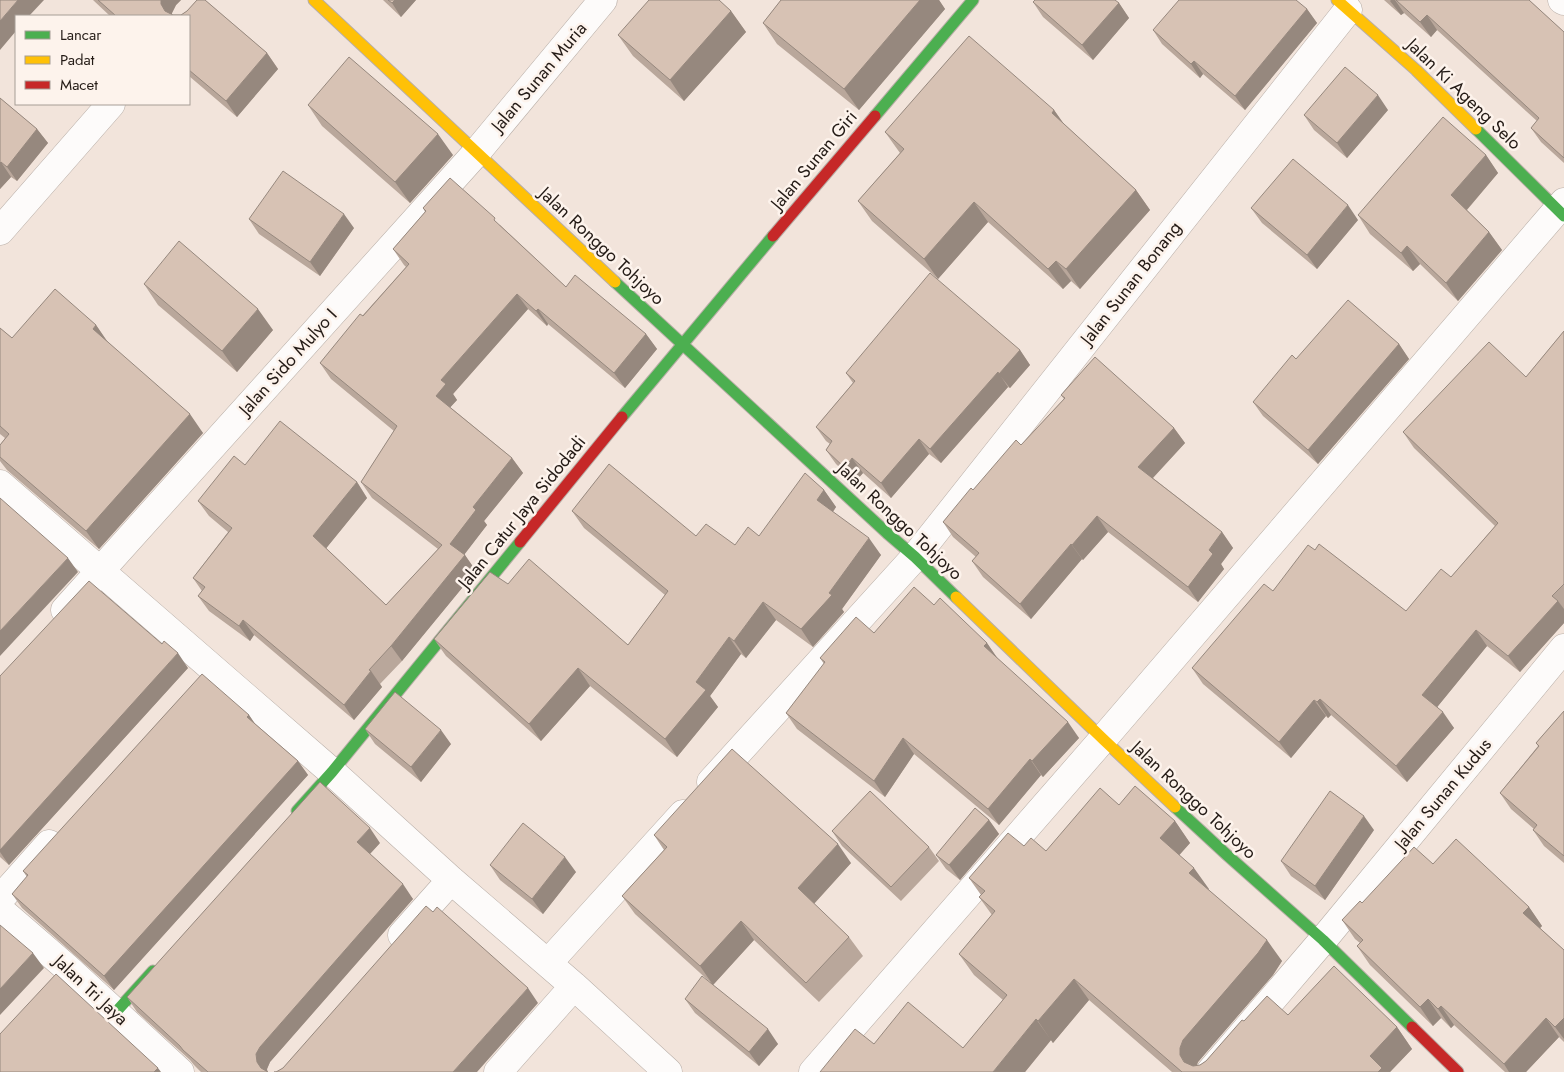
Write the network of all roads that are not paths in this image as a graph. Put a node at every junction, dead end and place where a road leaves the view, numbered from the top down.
1 (314, 0) edge
2 (603, 0) edge
3 (973, 0) edge
4 (1342, 5) edge
5 (110, 105) edge
6 (476, 154) junction
7 (1562, 209) edge
8 (0, 231) edge
9 (682, 343) junction
10 (0, 484) edge
11 (915, 557) junction
12 (100, 571) junction
13 (47, 629) edge
14 (1564, 648) edge
15 (210, 667) junction
16 (190, 688) edge
17 (1103, 739) junction
18 (332, 772) junction
19 (293, 816) edge
20 (66, 826) edge
21 (451, 880) junction
22 (0, 898) edge
23 (0, 910) edge
24 (1322, 940) junction
25 (386, 954) edge
26 (161, 962) edge
27 (548, 963) junction
28 (66, 966) junction
29 (574, 986) junction
30 (46, 987) edge
31 (115, 1013) junction
32 (660, 1070) edge
33 (180, 1072) edge
34 (498, 1072) edge
35 (813, 1072) edge
36 (1210, 1072) edge
37 (1458, 1072) edge

1 - 6 street, Jalan Ronggo Tohjoyo
2 - 6 street, Jalan Sunan Muria
3 - 9 street, Jalan Sunan Giri
4 - 7 street, Jalan Ki Ageng Selo
4 - 11 street, Jalan Sunan Bonang
5 - 8 street
6 - 9 street, Jalan Ronggo Tohjoyo
6 - 12 street, Jalan Sido Mulyo I
7 - 17 street
9 - 11 street, Jalan Ronggo Tohjoyo
9 - 18 street, Jalan Catur Jaya Sidodadi
10 - 12 street
11 - 17 street, Jalan Ronggo Tohjoyo
11 - 27 street, Jalan Sunan Bonang
12 - 13 street, Jalan Sido Mulyo I
12 - 15 street
14 - 24 street, Jalan Sunan Kudus
15 - 16 street
15 - 18 street
17 - 24 street, Jalan Ronggo Tohjoyo
17 - 35 street
18 - 19 street, Jalan Catur Jaya Sidodadi
18 - 21 street
20 - 22 street
21 - 25 street
21 - 27 street
23 - 28 street, Jalan Tri Jaya
24 - 36 street, Jalan Sunan Kudus
24 - 37 street, Jalan Ronggo Tohjoyo
26 - 31 street
27 - 29 street
28 - 30 street
28 - 31 street, Jalan Tri Jaya
29 - 32 street
29 - 34 street
31 - 33 street, Jalan Tri Jaya

